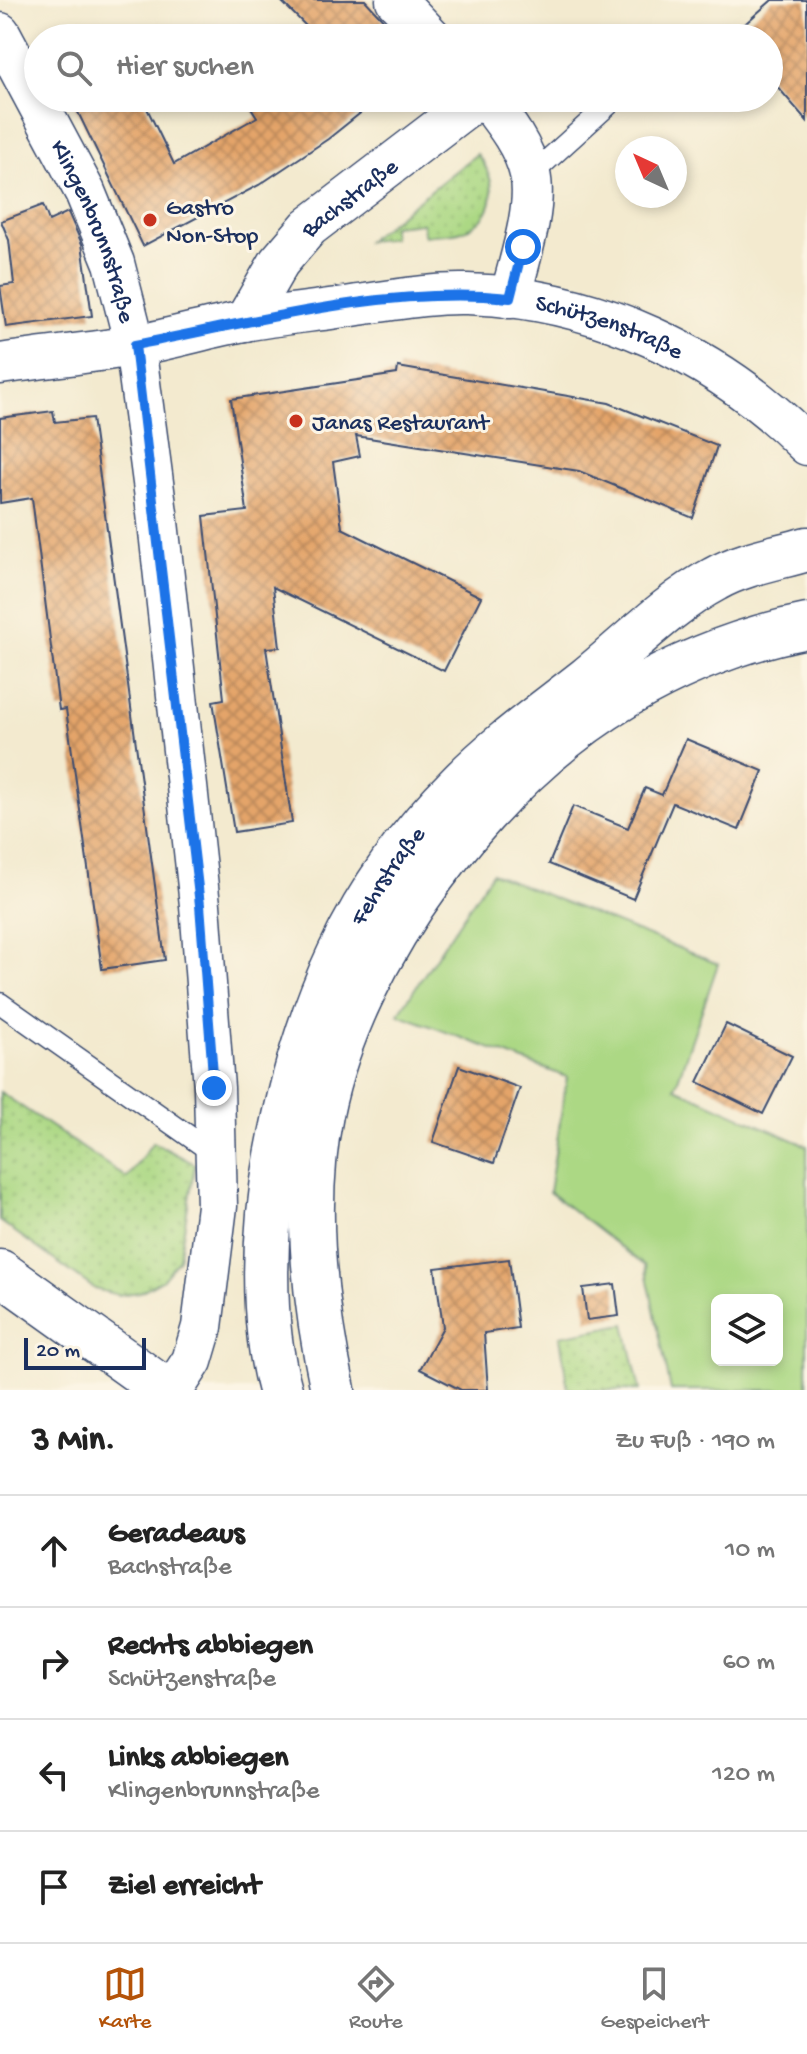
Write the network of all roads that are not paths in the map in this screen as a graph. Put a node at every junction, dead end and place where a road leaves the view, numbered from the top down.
1 (396, 0) edge
2 (419, 24) edge
3 (0, 33) edge
4 (24, 79) edge
5 (41, 112) edge
6 (460, 112) edge
7 (496, 112) edge
8 (601, 112) edge
9 (531, 175) junction
10 (510, 298) junction
11 (245, 321) junction
12 (135, 345) junction
13 (0, 364) edge
14 (807, 445) edge
15 (807, 549) edge
16 (807, 626) edge
17 (0, 1003) edge
18 (216, 1155) junction
19 (0, 1272) edge
20 (165, 1390) edge
21 (173, 1390) edge
22 (280, 1390) edge
23 (333, 1390) edge

1 - 2 street
3 - 4 street, Klingenbrunnstraße
5 - 12 street, Klingenbrunnstraße
6 - 11 street, Bachstraße
7 - 9 street
8 - 9 lane
9 - 10 street
10 - 11 street, Schützenstraße
10 - 14 street, Schützenstraße
11 - 12 street, Schützenstraße
12 - 13 street, Schützenstraße
12 - 18 street, Klingenbrunnstraße
15 - 22 main road, Fehrstraße
16 - 23 main road, Fehrstraße
17 - 18 lane
18 - 21 street, Klingenbrunnstraße
19 - 20 main road

